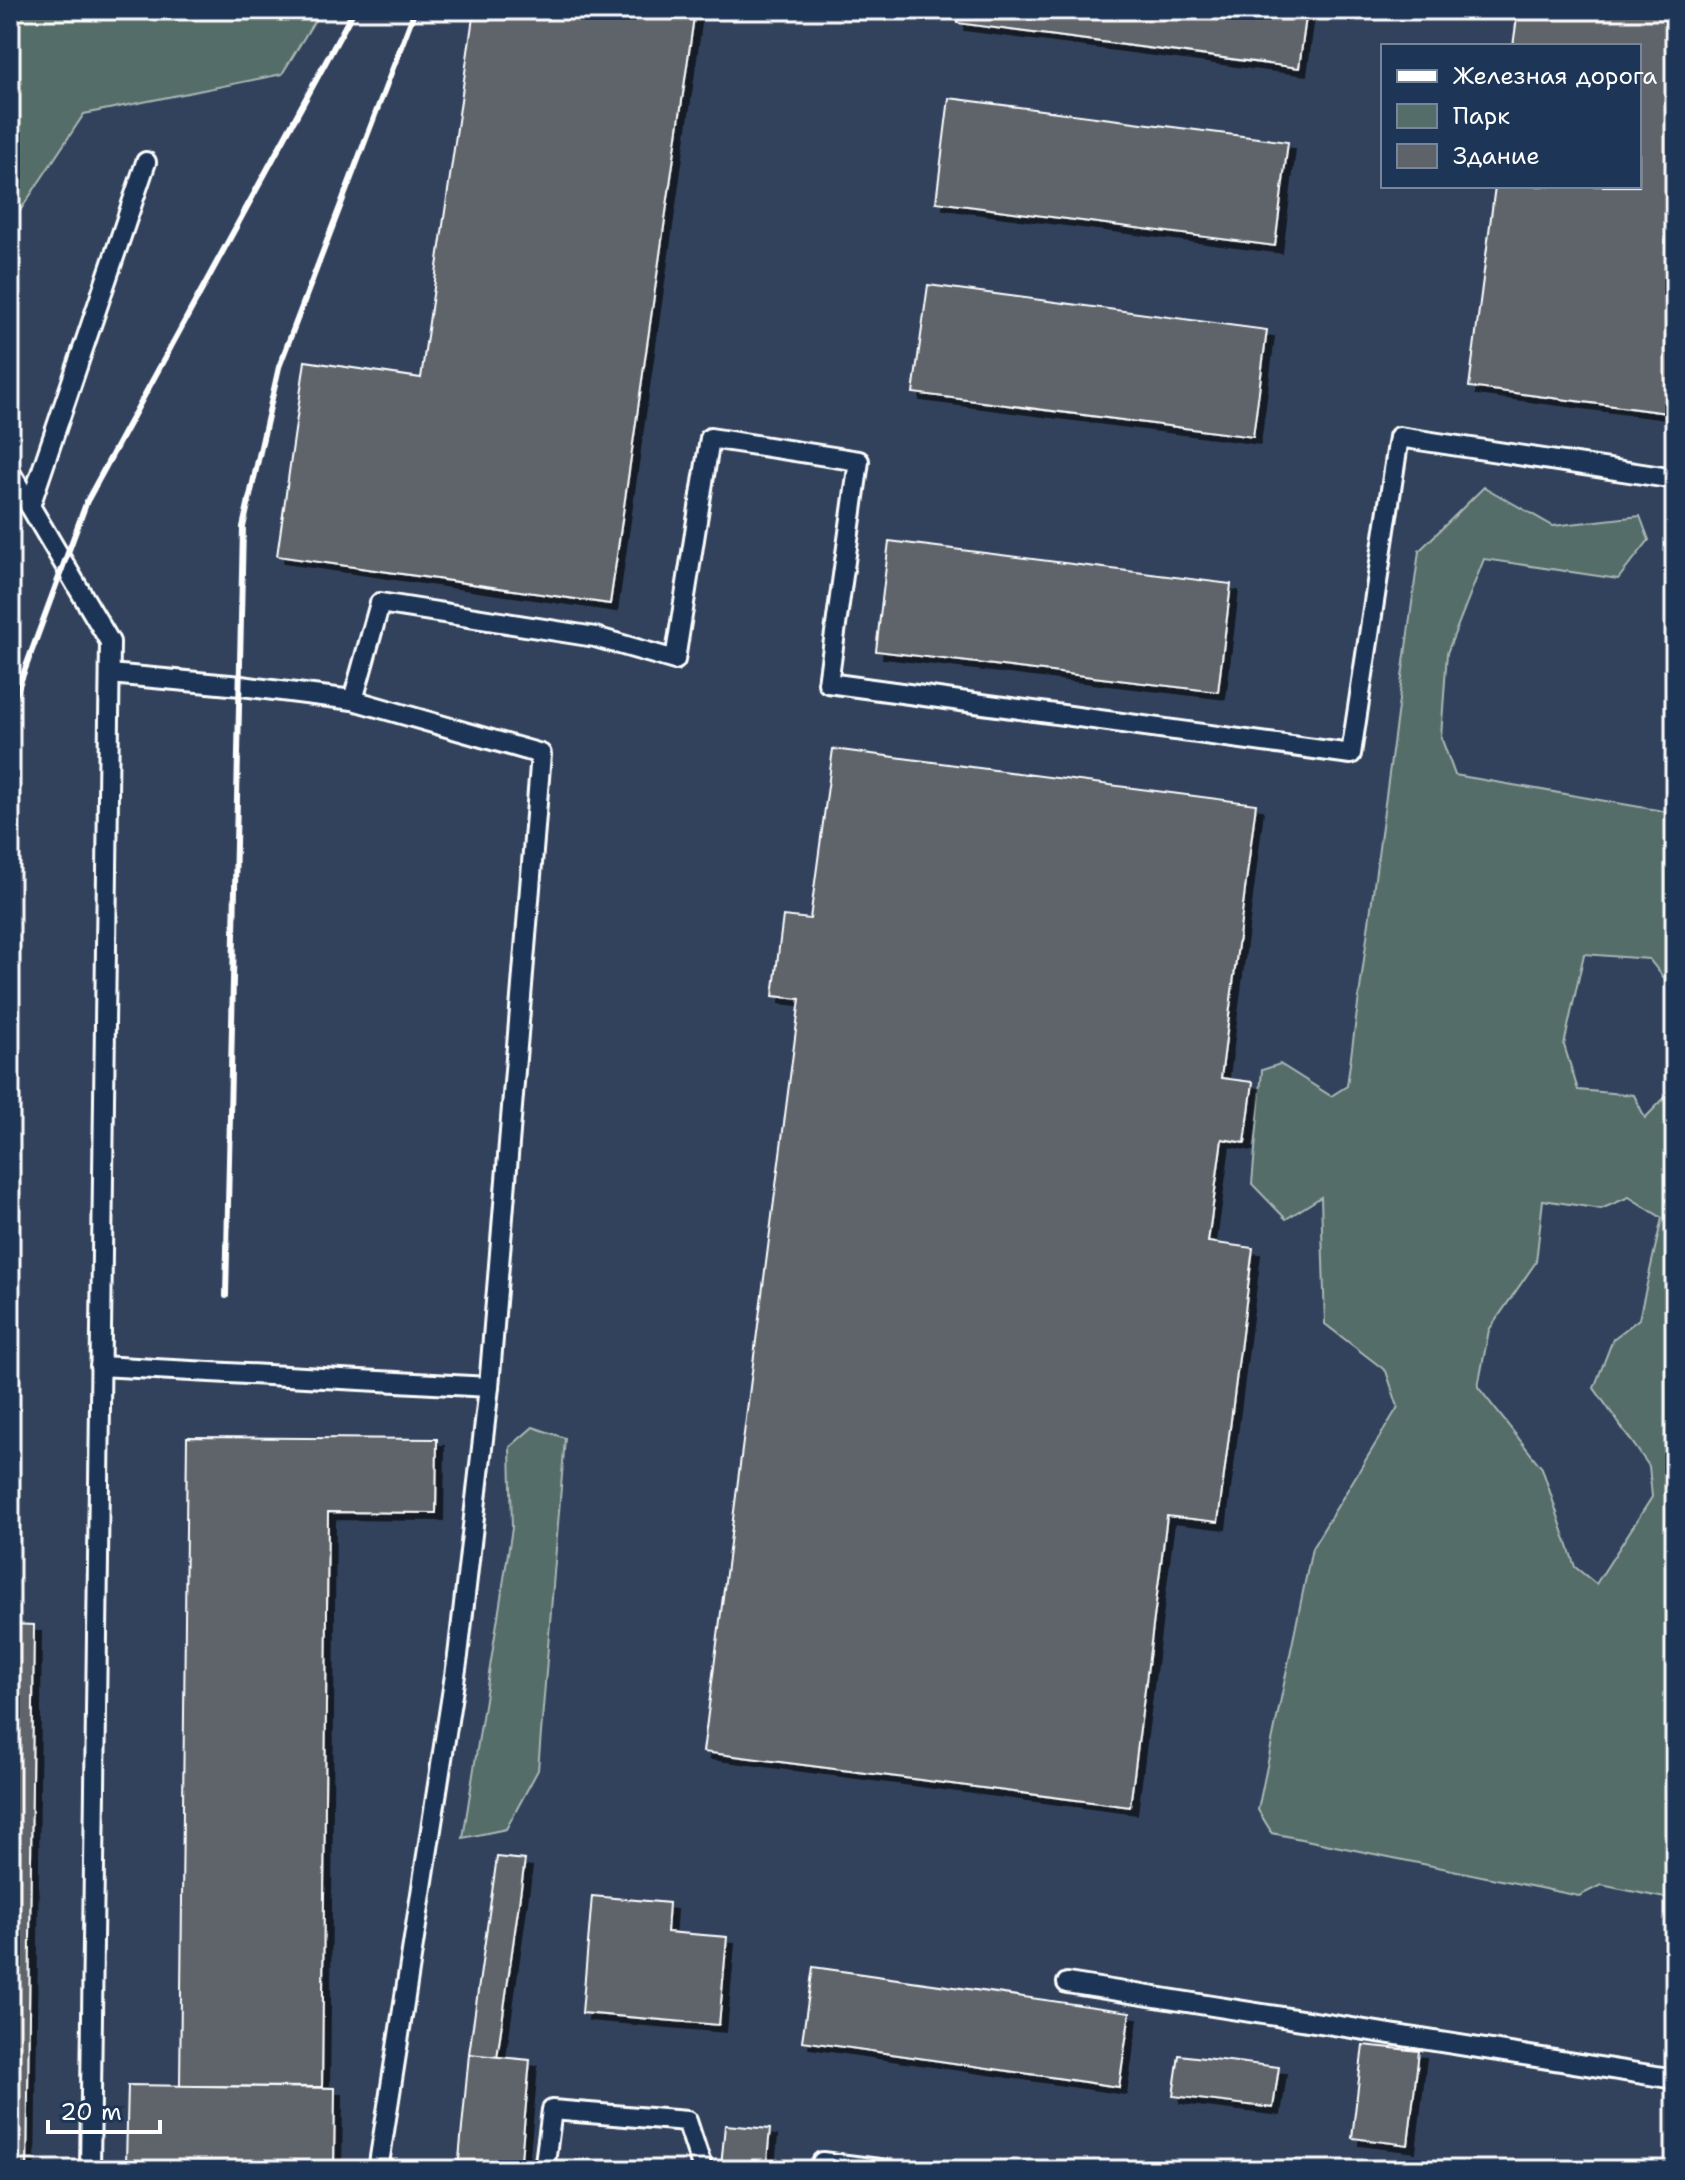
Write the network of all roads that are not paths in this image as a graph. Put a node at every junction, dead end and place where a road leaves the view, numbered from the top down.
1 (146, 162) dead end
2 (10, 472) edge
3 (1675, 479) edge
4 (30, 506) junction
5 (110, 674) junction
6 (353, 700) junction
7 (100, 1366) junction
8 (489, 1387) junction
9 (1067, 1983) dead end
10 (1675, 2079) edge
11 (90, 2170) edge
12 (378, 2170) edge
13 (544, 2170) edge
14 (703, 2170) edge
15 (819, 2170) edge
16 (888, 2170) edge

1 - 4 lane
2 - 4 lane
3 - 6 lane
4 - 5 lane
5 - 6 lane
5 - 7 lane
6 - 8 lane
7 - 8 lane
7 - 11 lane
8 - 12 lane
9 - 10 lane
13 - 14 lane
15 - 16 lane

